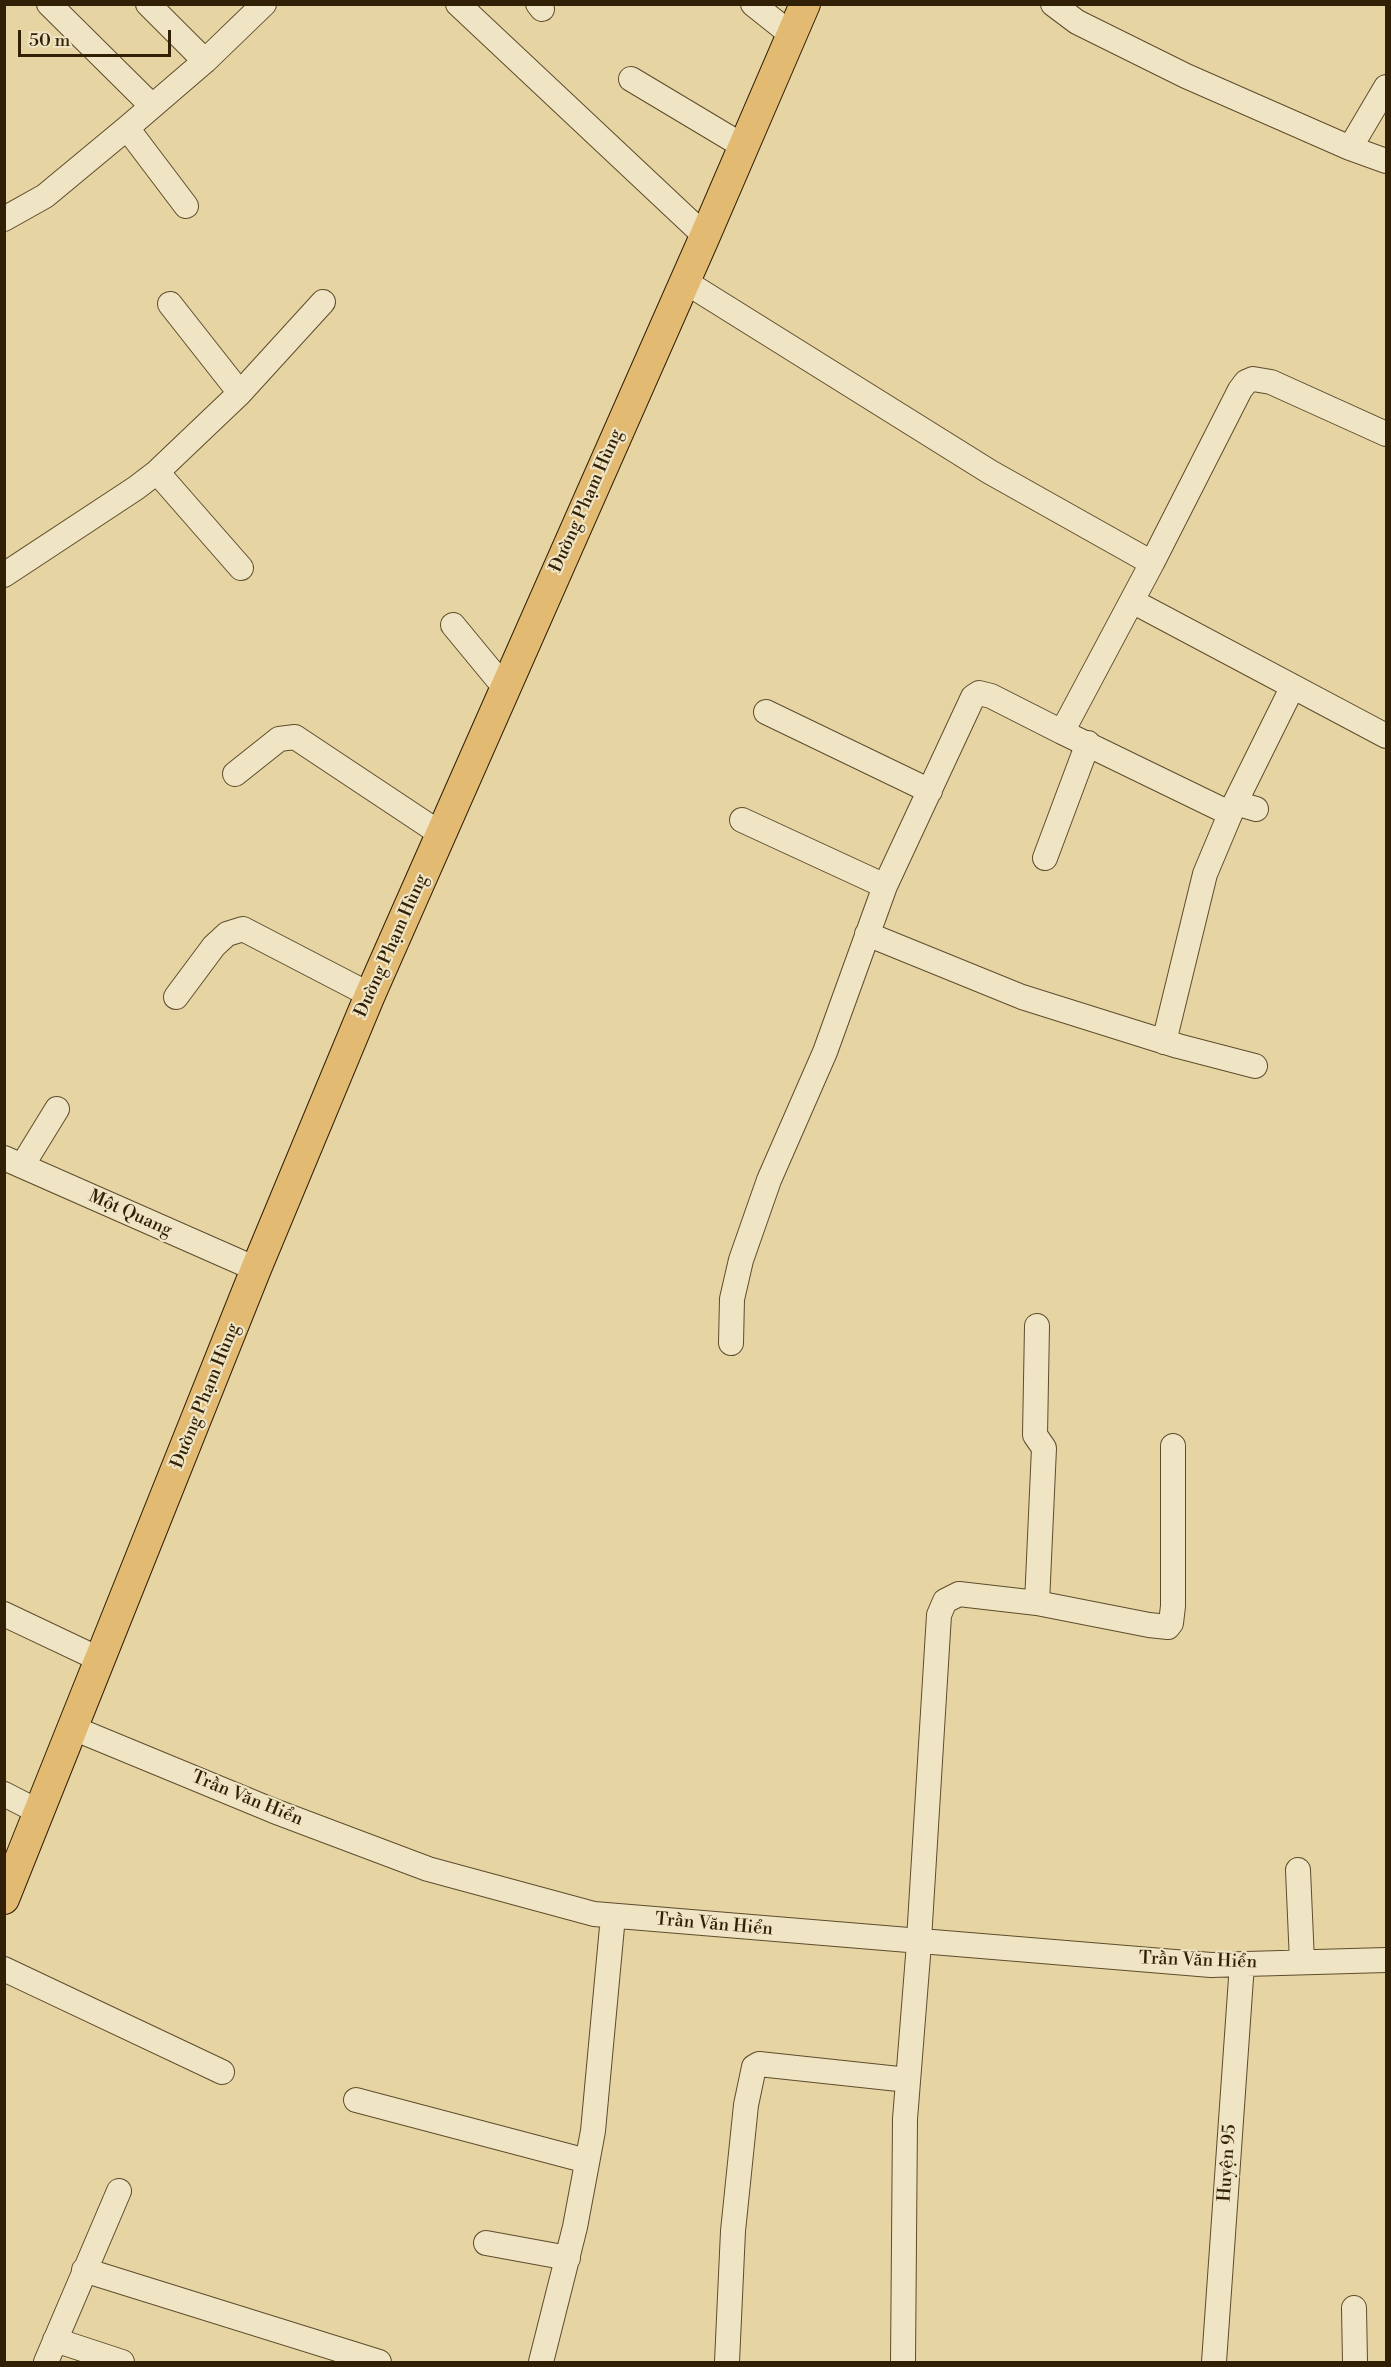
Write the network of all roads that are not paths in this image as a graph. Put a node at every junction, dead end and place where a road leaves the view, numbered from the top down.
1 (49, 4) edge
2 (148, 4) edge
3 (264, 4) edge
4 (458, 4) edge
5 (753, 4) edge
6 (805, 4) edge
7 (1053, 4) edge
8 (792, 35) junction
9 (205, 61) junction
10 (631, 79) dead end
11 (1386, 87) edge
12 (152, 106) junction
13 (127, 128) junction
14 (742, 146) junction
15 (1350, 148) junction
16 (1386, 161) edge
17 (186, 206) dead end
18 (4, 219) edge
19 (705, 236) junction
20 (684, 281) junction
21 (323, 302) dead end
22 (170, 304) dead end
23 (240, 393) junction
24 (1386, 434) edge
25 (157, 472) junction
26 (1152, 563) junction
27 (241, 568) dead end
28 (4, 575) edge
29 (1132, 601) junction
30 (453, 625) dead end
31 (505, 688) junction
32 (1292, 688) junction
33 (766, 712) dead end
34 (1062, 732) junction
35 (1386, 736) edge
36 (1088, 743) junction
37 (235, 774) dead end
38 (930, 791) junction
39 (1240, 809) junction
40 (742, 819) dead end
41 (441, 834) junction
42 (1046, 858) dead end
43 (885, 886) junction
44 (867, 934) junction
45 (370, 995) junction
46 (176, 998) dead end
47 (1164, 1042) junction
48 (1255, 1066) dead end
49 (57, 1109) dead end
50 (13, 1162) edge
51 (256, 1269) junction
52 (1037, 1326) dead end
53 (731, 1343) dead end
54 (1173, 1446) dead end
55 (1037, 1603) junction
56 (4, 1614) edge
57 (101, 1660) junction
58 (73, 1728) junction
59 (4, 1794) edge
60 (39, 1812) junction
61 (1298, 1870) dead end
62 (4, 1899) edge
63 (612, 1932) junction
64 (918, 1954) junction
65 (1386, 1960) edge
66 (1302, 1962) junction
67 (1242, 1964) junction
68 (4, 1969) edge
69 (222, 2072) dead end
70 (908, 2080) junction
71 (356, 2100) dead end
72 (587, 2161) junction
73 (119, 2191) dead end
74 (486, 2243) dead end
75 (568, 2258) junction
76 (84, 2270) junction
77 (1354, 2308) dead end
78 (55, 2340) junction
79 (46, 2362) edge
80 (122, 2362) edge
81 (379, 2362) edge
82 (541, 2362) edge
83 (727, 2362) edge
84 (903, 2362) edge
85 (1214, 2362) edge
86 (1355, 2362) edge

1 - 12 street
2 - 9 street
3 - 9 street
4 - 19 street
5 - 8 street
6 - 8 main road, Đường Phạm Hùng
7 - 15 street
8 - 14 main road, Đường Phạm Hùng
9 - 12 street
10 - 14 street
11 - 15 street
12 - 13 street
13 - 17 street
13 - 18 street
14 - 19 main road, Đường Phạm Hùng
15 - 16 street
19 - 20 main road, Đường Phạm Hùng
20 - 26 street
20 - 31 main road, Đường Phạm Hùng
21 - 23 street
22 - 23 street
23 - 25 street
24 - 26 street
25 - 27 street
25 - 28 street
26 - 29 street
29 - 32 street
29 - 34 street
30 - 31 street
31 - 41 main road, Đường Phạm Hùng
32 - 35 street
32 - 39 street
33 - 38 street
34 - 36 street
34 - 38 street
36 - 39 street
36 - 42 street
37 - 41 street
38 - 43 street
39 - 47 street
40 - 43 street
41 - 45 main road, Đường Phạm Hùng
43 - 44 street
44 - 47 street
44 - 53 street
45 - 46 street
45 - 51 main road, Đường Phạm Hùng
47 - 48 street
49 - 50 street
50 - 51 street, Một Quang
51 - 57 main road, Đường Phạm Hùng
52 - 55 street
54 - 55 street
55 - 64 street
56 - 57 street
57 - 58 main road, Đường Phạm Hùng
58 - 60 main road, Đường Phạm Hùng
58 - 63 street, Trần Văn Hiển
59 - 60 street
60 - 62 main road, Đường Phạm Hùng
61 - 66 street
63 - 64 street, Trần Văn Hiển
63 - 72 street
64 - 67 street, Trần Văn Hiển
64 - 70 street
65 - 66 street, Trần Văn Hiển
66 - 67 street, Trần Văn Hiển
67 - 85 street, Huyện 95
68 - 69 street
70 - 83 street
70 - 84 street
71 - 72 street
72 - 75 street
73 - 76 street
74 - 75 street
75 - 82 street
76 - 78 street
76 - 81 street
77 - 86 street
78 - 79 street
78 - 80 street

